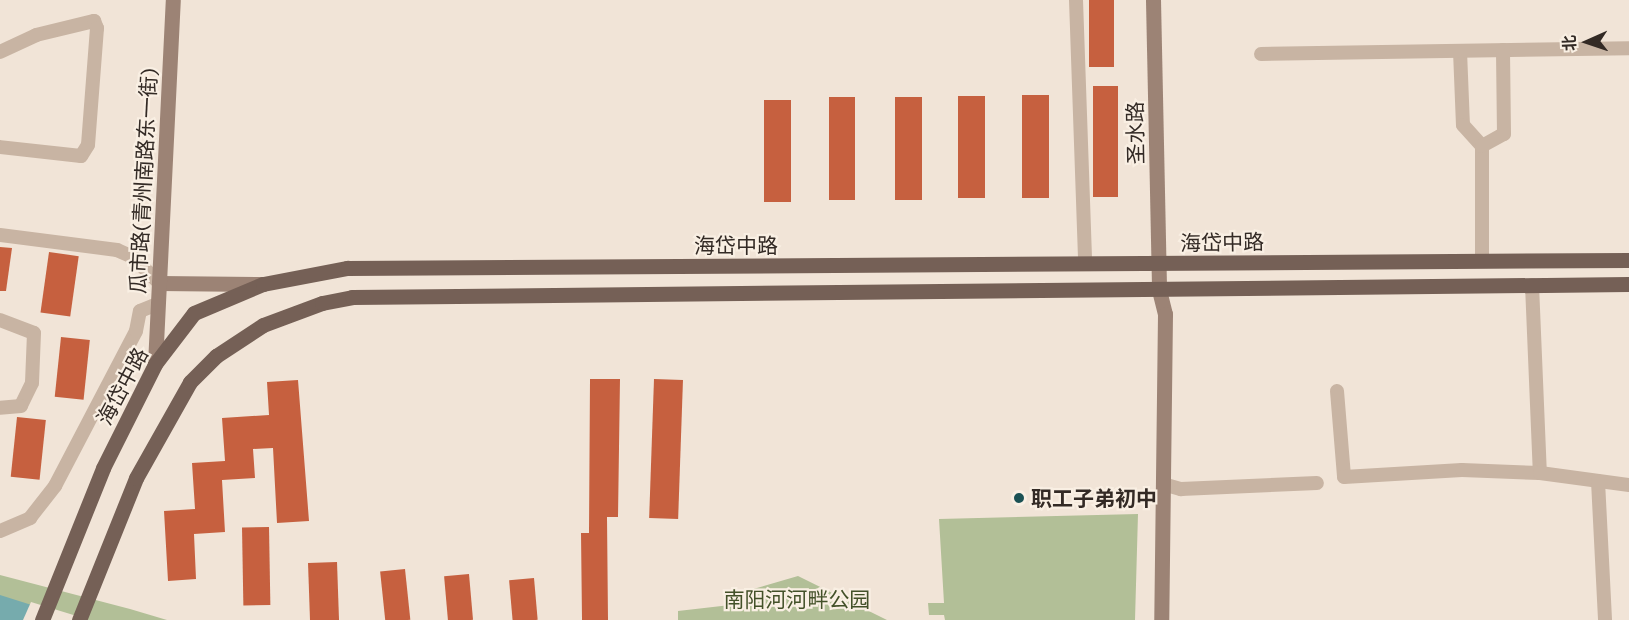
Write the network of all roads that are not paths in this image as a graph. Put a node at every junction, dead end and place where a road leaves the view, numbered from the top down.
1 (173, 0) edge
2 (1077, 0) edge
3 (1153, 0) edge
4 (1629, 48) edge
5 (1503, 50) junction
6 (1461, 51) junction
7 (0, 52) edge
8 (1261, 54) dead end
9 (1482, 146) junction
10 (0, 147) edge
11 (0, 235) edge
12 (1629, 260) edge
13 (1482, 261) junction
14 (1085, 264) junction
15 (1159, 264) junction
16 (159, 283) junction
17 (263, 284) junction
18 (1629, 284) edge
19 (1532, 285) junction
20 (1159, 290) junction
21 (157, 304) junction
22 (0, 320) edge
23 (154, 364) junction
24 (1337, 391) dead end
25 (0, 408) edge
26 (1540, 473) junction
27 (1599, 481) junction
28 (1317, 483) dead end
29 (1163, 484) junction
30 (1629, 485) edge
31 (0, 531) edge
32 (42, 620) edge
33 (79, 620) edge
34 (1161, 620) edge
35 (1605, 620) edge

1 - 16 street, 瓜市路(青州南路东一街)
2 - 14 street
3 - 15 street, 圣水路
4 - 5 street
5 - 6 street
5 - 9 street
6 - 8 street
6 - 9 street
7 - 10 street
9 - 13 street
11 - 16 street
12 - 13 main road, 海岱中路
13 - 15 main road, 海岱中路
14 - 15 main road, 海岱中路
14 - 17 main road, 海岱中路
15 - 20 street, 圣水路
16 - 17 street
16 - 21 street, 瓜市路(青州南路东一街)
17 - 23 main road, 海岱中路
18 - 19 main road
19 - 20 main road
19 - 26 street
20 - 29 street, 圣水路
20 - 33 main road
21 - 23 street, 瓜市路(青州南路东一街)
21 - 31 street
22 - 25 street
23 - 32 main road, 海岱中路
24 - 26 street
26 - 27 street
27 - 30 street
27 - 35 street
28 - 29 street
29 - 34 street, 圣水路

